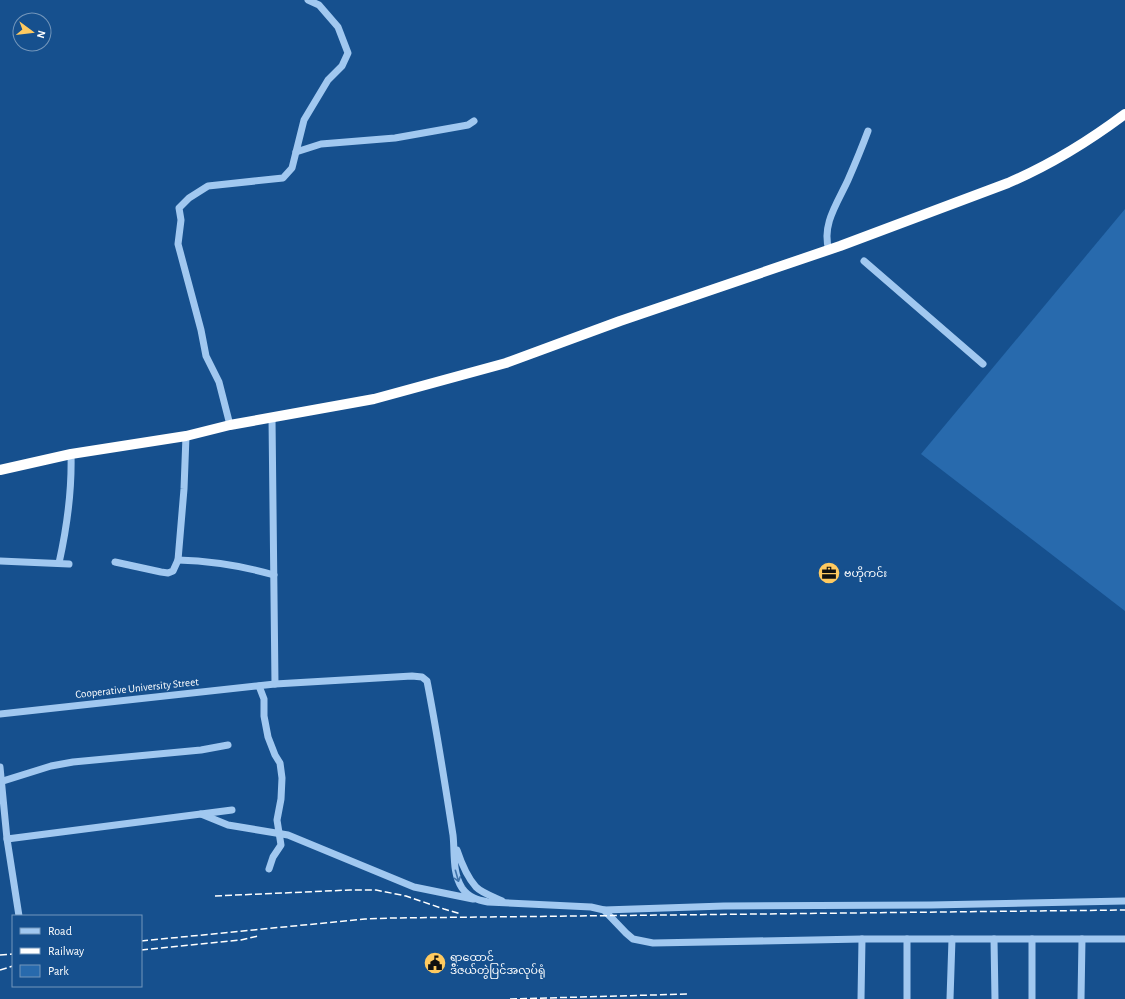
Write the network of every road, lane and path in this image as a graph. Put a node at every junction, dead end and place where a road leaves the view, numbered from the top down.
1 (308, 0) edge
2 (1125, 114) edge
3 (474, 121) dead end
4 (868, 131) dead end
5 (296, 152) junction
6 (829, 250) junction
7 (864, 261) dead end
8 (983, 364) dead end
9 (272, 418) junction
10 (230, 425) junction
11 (186, 436) junction
12 (71, 454) junction
13 (0, 470) edge
14 (178, 560) junction
15 (0, 561) edge
16 (115, 562) dead end
17 (59, 563) junction
18 (69, 564) dead end
19 (274, 575) junction
20 (275, 684) junction
21 (259, 686) junction
22 (0, 714) edge
23 (228, 745) dead end
24 (0, 767) edge
25 (1, 782) edge
26 (232, 810) dead end
27 (202, 814) junction
28 (279, 832) junction
29 (453, 837) junction
30 (7, 839) junction
31 (269, 869) dead end
32 (475, 899) junction
33 (1125, 901) edge
34 (504, 902) junction
35 (604, 910) junction
36 (19, 915) edge
37 (862, 939) junction
38 (1032, 939) junction
39 (907, 940) junction
40 (952, 940) junction
41 (994, 940) junction
42 (1082, 940) junction
43 (1125, 940) edge
44 (861, 999) edge
45 (907, 999) edge
46 (950, 999) edge
47 (995, 999) edge
48 (1032, 999) edge
49 (1081, 999) edge

1 - 5 street
2 - 6 highway
3 - 5 street
4 - 6 street
5 - 10 street
6 - 9 highway
7 - 8 street
9 - 10 highway
9 - 19 street
10 - 11 highway
11 - 12 highway
11 - 14 street
12 - 13 highway
12 - 17 street
14 - 16 street
14 - 19 street
15 - 17 street
17 - 18 street
19 - 20 street
20 - 21 street, Cooperative University Street
20 - 29 street, Cooperative University Street
21 - 22 street, Cooperative University Street
21 - 28 street
23 - 25 street
24 - 25 street
25 - 30 street
26 - 27 street
27 - 28 street
27 - 30 street
28 - 31 street
28 - 32 street
29 -> 32 street
29 - 34 street
30 - 36 street
32 - 34 street
33 - 35 street
34 - 35 street
35 - 37 street
37 - 39 street
37 - 44 street
38 - 41 street
38 - 42 street
38 - 48 street
39 - 40 street
39 - 45 street
40 - 41 street
40 - 46 street
41 - 47 street
42 - 43 street
42 - 49 street

